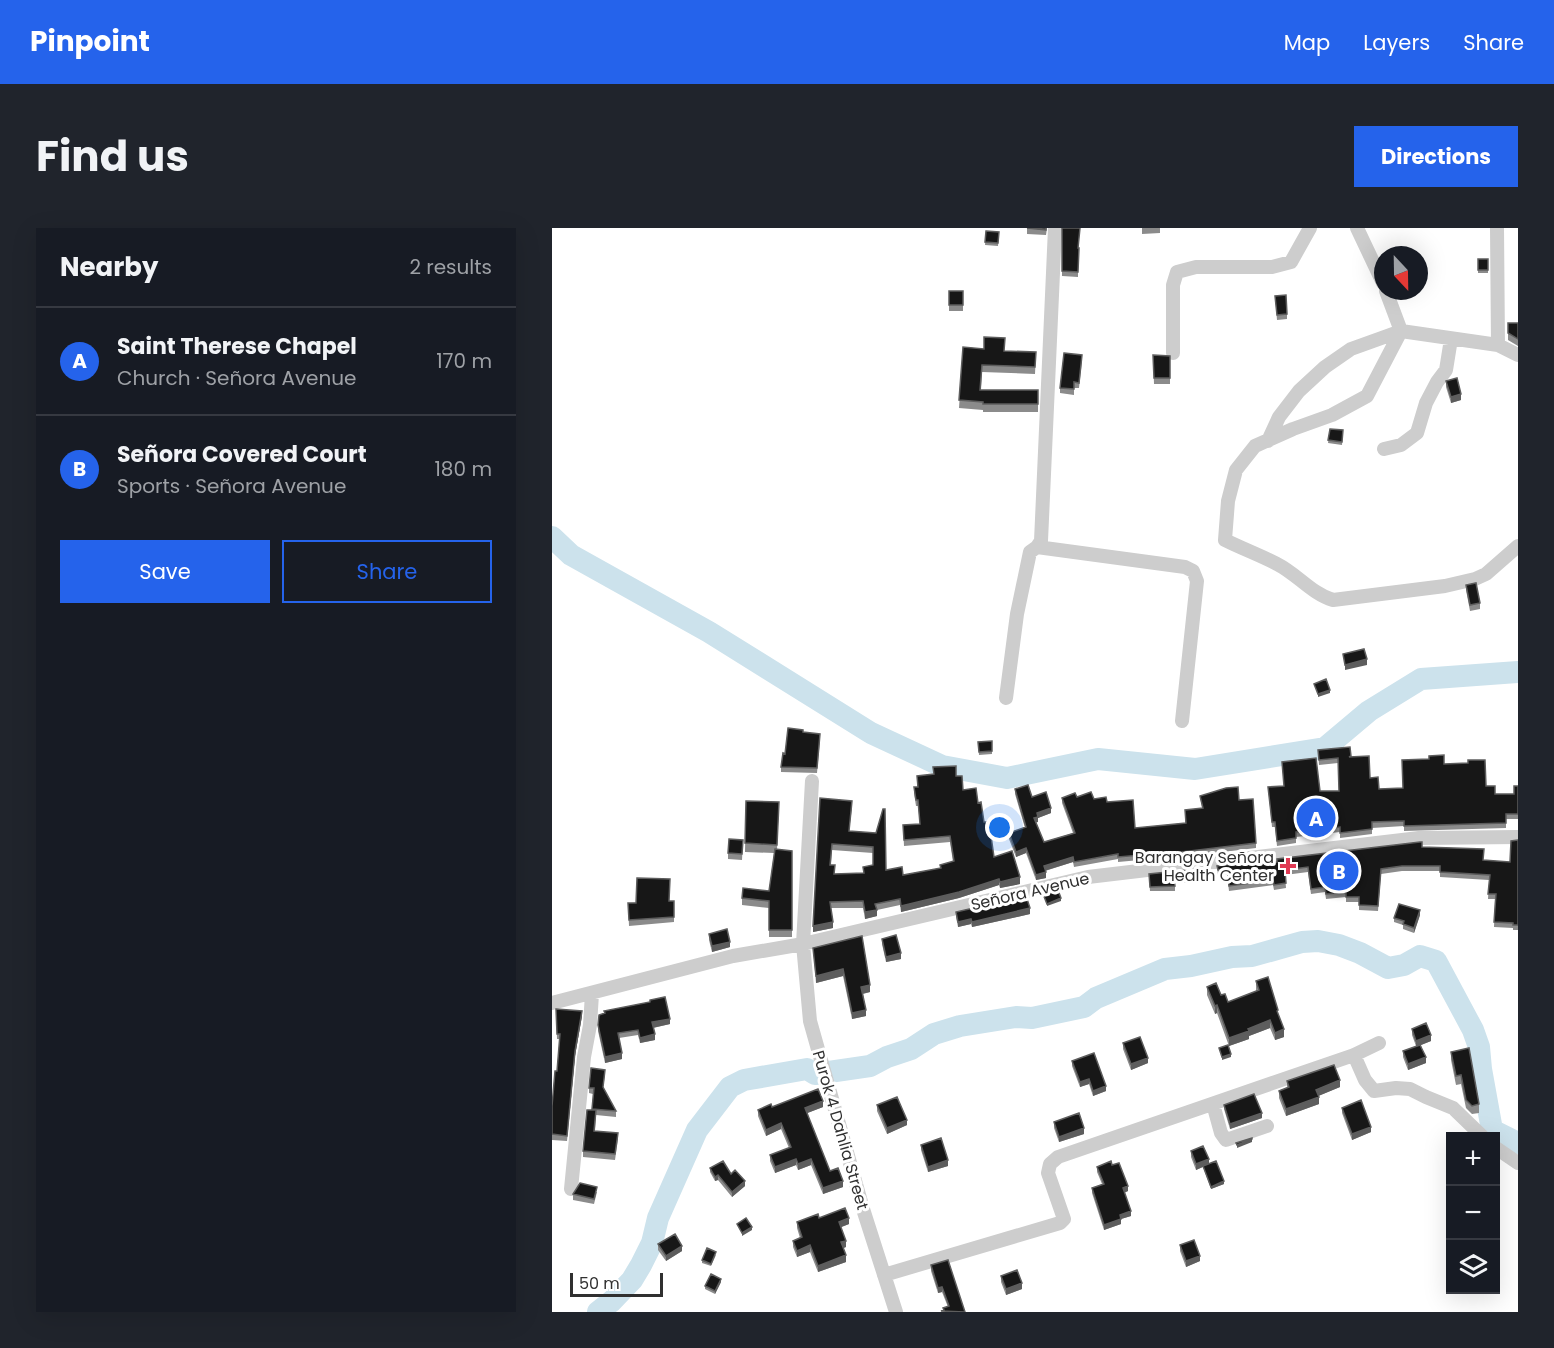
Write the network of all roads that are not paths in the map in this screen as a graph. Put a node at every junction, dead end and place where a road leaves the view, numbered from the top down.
1 (1055, 228) edge
2 (1310, 228) edge
3 (1357, 228) edge
4 (1497, 228) edge
5 (1374, 264) edge
6 (1389, 300) edge
7 (1401, 331) junction
8 (1451, 339) junction
9 (1498, 345) junction
10 (1173, 353) dead end
11 (1518, 355) edge
12 (1268, 441) junction
13 (1384, 449) dead end
14 (1518, 546) edge
15 (1037, 547) junction
16 (1006, 698) dead end
17 (1182, 721) dead end
18 (812, 782) dead end
19 (1518, 837) edge
20 (803, 944) junction
21 (592, 994) junction
22 (552, 1003) edge
23 (1379, 1043) dead end
24 (1354, 1055) junction
25 (1213, 1104) junction
26 (1267, 1126) dead end
27 (1477, 1132) edge
28 (1500, 1151) edge
29 (1518, 1163) edge
30 (571, 1189) dead end
31 (884, 1275) junction
32 (896, 1312) edge

1 - 15 street
2 - 10 street
3 - 5 street
4 - 9 street
6 - 7 street
7 - 8 street
7 - 12 street
7 - 12 street
8 - 9 street
8 - 13 street
9 - 11 street
12 - 14 street
15 - 16 street
15 - 17 street
18 - 20 street, Purok 4 Dahlia Street
19 - 20 street, Señora Avenue
20 - 21 street, Señora Avenue
20 - 31 street, Purok 4 Dahlia Street
21 - 22 street, Señora Avenue
21 - 30 street
23 - 24 street
24 - 25 street
24 - 27 street
25 - 26 street
25 - 31 street
28 - 29 street
31 - 32 street, Purok 4 Dahlia Street

